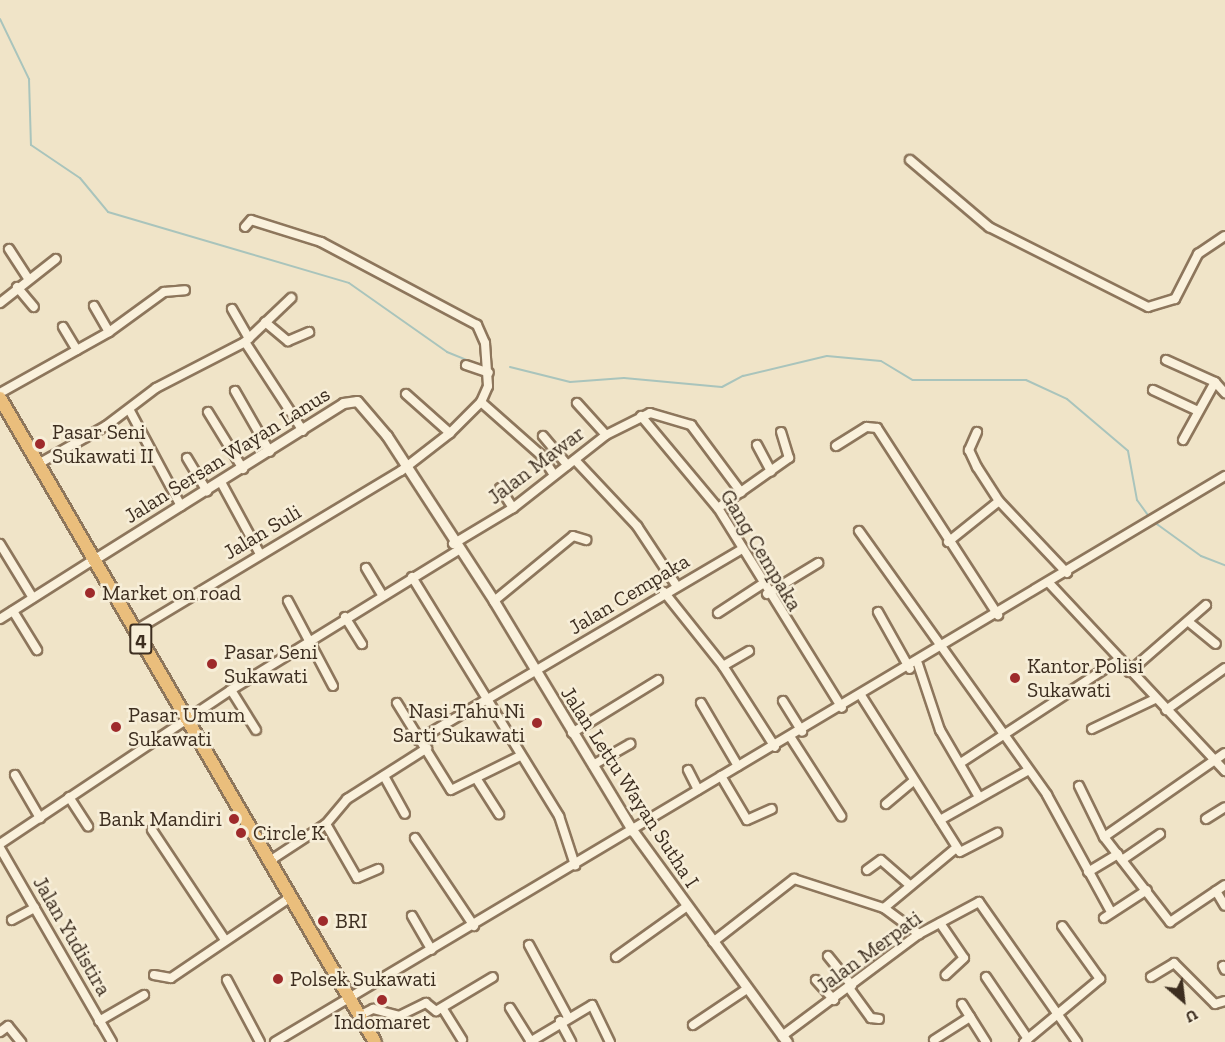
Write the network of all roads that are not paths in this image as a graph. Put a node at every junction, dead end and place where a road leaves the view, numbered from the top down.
1 (910, 160) dead end
2 (244, 227) dead end
3 (1225, 236) edge
4 (9, 249) dead end
5 (56, 259) dead end
6 (28, 278) junction
7 (17, 287) junction
8 (185, 290) dead end
9 (291, 298) dead end
10 (0, 303) edge
11 (94, 306) dead end
12 (34, 307) dead end
13 (232, 309) dead end
14 (265, 322) junction
15 (63, 327) dead end
16 (109, 332) junction
17 (309, 332) dead end
18 (247, 340) junction
19 (76, 350) junction
20 (1166, 360) dead end
21 (466, 365) dead end
22 (489, 373) junction
23 (1215, 382) junction
24 (1153, 390) dead end
25 (235, 391) dead end
26 (0, 393) edge
27 (1225, 393) edge
28 (406, 394) dead end
29 (0, 398) edge
30 (481, 402) junction
31 (577, 403) dead end
32 (130, 411) junction
33 (1198, 411) junction
34 (208, 412) dead end
35 (641, 417) junction
36 (303, 431) junction
37 (781, 432) dead end
38 (977, 432) dead end
39 (450, 433) junction
40 (606, 435) junction
41 (543, 436) dead end
42 (1183, 440) dead end
43 (757, 445) dead end
44 (836, 446) dead end
45 (270, 452) junction
46 (187, 458) dead end
47 (575, 460) junction
48 (40, 463) junction
49 (567, 465) junction
50 (407, 467) junction
51 (243, 469) junction
52 (771, 471) junction
53 (554, 475) junction
54 (1225, 476) edge
55 (222, 484) junction
56 (500, 488) dead end
57 (207, 491) junction
58 (741, 492) junction
59 (999, 501) junction
60 (181, 506) junction
61 (513, 508) junction
62 (718, 508) junction
63 (860, 531) dead end
64 (586, 540) dead end
65 (948, 542) junction
66 (0, 544) edge
67 (455, 547) junction
68 (742, 549) junction
69 (260, 554) junction
70 (93, 560) junction
71 (818, 563) dead end
72 (366, 568) dead end
73 (1067, 573) junction
74 (412, 577) junction
75 (1050, 584) junction
76 (676, 585) junction
77 (761, 585) junction
78 (664, 592) junction
79 (767, 594) junction
80 (382, 595) junction
81 (33, 598) junction
82 (288, 601) dead end
83 (494, 601) junction
84 (1206, 605) dead end
85 (13, 611) junction
86 (878, 612) dead end
87 (718, 613) dead end
88 (998, 615) junction
89 (345, 617) junction
90 (0, 620) edge
91 (1190, 623) junction
92 (136, 630) junction
93 (310, 641) junction
94 (362, 644) dead end
95 (1216, 644) dead end
96 (941, 649) junction
97 (37, 651) dead end
98 (749, 651) dead end
99 (1117, 661) junction
100 (918, 664) junction
101 (723, 666) junction
102 (1225, 668) edge
103 (910, 669) junction
104 (534, 670) junction
105 (1129, 672) junction
106 (658, 680) dead end
107 (333, 686) dead end
108 (231, 690) junction
109 (862, 697) junction
110 (1155, 699) junction
111 (783, 701) dead end
112 (486, 702) junction
113 (397, 703) dead end
114 (701, 703) dead end
115 (842, 708) junction
116 (1166, 710) junction
117 (187, 719) junction
118 (1092, 729) dead end
119 (256, 730) dead end
120 (802, 732) junction
121 (572, 734) junction
122 (1004, 737) junction
123 (790, 738) junction
124 (418, 740) junction
125 (630, 744) dead end
126 (775, 747) junction
127 (428, 748) junction
128 (1225, 753) edge
129 (518, 756) junction
130 (1215, 760) junction
131 (962, 762) junction
132 (593, 765) junction
133 (738, 766) junction
134 (688, 770) dead end
135 (1027, 771) junction
136 (1225, 771) edge
137 (15, 775) dead end
138 (384, 776) junction
139 (721, 777) junction
140 (476, 778) junction
141 (913, 781) junction
142 (1079, 786) dead end
143 (698, 790) junction
144 (69, 797) junction
145 (979, 797) junction
146 (886, 804) dead end
147 (1225, 807) edge
148 (772, 809) dead end
149 (405, 814) dead end
150 (499, 814) dead end
151 (841, 816) dead end
152 (40, 818) junction
153 (1206, 819) dead end
154 (940, 820) junction
155 (326, 824) junction
156 (88, 826) dead end
157 (152, 830) dead end
158 (633, 831) junction
159 (997, 832) dead end
160 (1160, 834) dead end
161 (1104, 837) junction
162 (415, 838) dead end
163 (0, 846) edge
164 (956, 848) junction
165 (1120, 857) junction
166 (268, 862) junction
167 (575, 865) junction
168 (378, 869) dead end
169 (867, 870) dead end
170 (1088, 872) junction
171 (910, 885) junction
172 (1225, 885) edge
173 (1147, 890) junction
174 (1216, 891) junction
175 (289, 898) junction
176 (1225, 906) edge
177 (686, 907) junction
178 (35, 908) junction
179 (884, 908) junction
180 (1111, 912) junction
181 (412, 916) dead end
182 (1104, 918) dead end
183 (12, 920) dead end
184 (940, 923) junction
185 (474, 926) junction
186 (1062, 926) dead end
187 (919, 934) junction
188 (225, 940) junction
189 (713, 942) junction
190 (529, 945) dead end
191 (432, 950) junction
192 (828, 956) dead end
193 (616, 957) dead end
194 (154, 975) dead end
195 (946, 975) dead end
196 (494, 977) dead end
197 (986, 977) dead end
198 (1151, 977) dead end
199 (226, 980) dead end
200 (816, 980) dead end
201 (850, 987) junction
202 (747, 989) junction
203 (144, 995) dead end
204 (350, 999) junction
205 (834, 1000) junction
206 (1225, 1001) edge
207 (962, 1004) dead end
208 (510, 1008) dead end
209 (443, 1009) junction
210 (1057, 1013) junction
211 (359, 1016) junction
212 (568, 1017) junction
213 (970, 1017) junction
214 (879, 1019) dead end
215 (99, 1021) junction
216 (560, 1021) junction
217 (693, 1026) dead end
218 (0, 1032) edge
219 (784, 1039) edge
220 (462, 1040) dead end
221 (934, 1040) dead end
222 (1026, 1040) edge
223 (21, 1042) edge
224 (112, 1042) edge
225 (260, 1042) edge
226 (275, 1042) edge
227 (375, 1042) edge
228 (530, 1042) edge
229 (571, 1042) edge
230 (610, 1042) edge
231 (986, 1042) edge
232 (1077, 1042) edge

1 - 3 street
2 - 22 street
4 - 6 street
5 - 6 street
6 - 7 street
7 - 10 street
7 - 12 street
8 - 16 street
9 - 14 street
11 - 16 street
13 - 18 street
14 - 17 street
14 - 18 street
15 - 19 street
16 - 19 street
18 - 32 street
18 - 36 street
19 - 26 street
20 - 23 street
21 - 22 street
22 - 30 street
23 - 27 street
23 - 33 street
24 - 33 street
25 - 45 street
28 - 39 street
29 - 48 highway, 4
30 - 39 street, Jalan Suli
30 - 53 street
31 - 40 street
32 - 48 street
32 - 60 street
33 - 42 street
34 - 51 street
35 - 40 street, Jalan Mawar
35 - 58 street
35 - 62 street, Gang Cempaka
36 - 45 street, Jalan Sersan Wayan Lanus
36 - 50 street, Jalan Sersan Wayan Lanus
37 - 52 street
38 - 59 street
39 - 50 street, Jalan Suli
40 - 47 street, Jalan Mawar
41 - 49 street
43 - 52 street
44 - 65 street
45 - 51 street, Jalan Sersan Wayan Lanus
46 - 57 street
47 - 49 street, Jalan Mawar
47 - 76 street
48 - 70 highway, 4
49 - 53 street, Jalan Mawar
50 - 67 street, Jalan Sersan Wayan Lanus
50 - 69 street, Jalan Suli
51 - 55 street, Jalan Sersan Wayan Lanus
52 - 58 street
53 - 61 street, Jalan Mawar
54 - 73 street
55 - 57 street, Jalan Sersan Wayan Lanus
55 - 69 street
56 - 61 street
57 - 60 street, Jalan Sersan Wayan Lanus
58 - 62 street
59 - 65 street
59 - 73 street
60 - 70 street, Jalan Sersan Wayan Lanus
61 - 67 street, Jalan Mawar
62 - 68 street, Gang Cempaka
63 - 96 street
64 - 83 street
65 - 88 street
66 - 81 street
67 - 74 street, Jalan Mawar
67 - 83 street, Jalan Lettu Wayan Sutha I
68 - 76 street, Jalan Cempaka
68 - 77 street, Gang Cempaka
69 - 92 street, Jalan Suli
70 - 81 street
70 - 92 highway, 4
71 - 79 street
72 - 80 street
73 - 75 street
74 - 80 street, Jalan Mawar
74 - 112 street
75 - 88 street
75 - 99 street
76 - 78 street, Jalan Cempaka
77 - 79 street, Gang Cempaka
77 - 87 street
78 - 101 street
78 - 104 street, Jalan Cempaka
79 - 115 street, Gang Cempaka
80 - 89 street, Jalan Mawar
81 - 85 street
82 - 93 street
83 - 104 street, Jalan Lettu Wayan Sutha I
84 - 91 street
85 - 90 street
85 - 97 street
86 - 103 street
88 - 96 street
89 - 93 street, Jalan Mawar
89 - 94 street
91 - 95 street
91 - 105 street
92 - 117 highway, 4
93 - 107 street
93 - 108 street, Jalan Mawar
96 - 100 street
96 - 122 street
98 - 101 street
99 - 105 street
99 - 122 street
100 - 103 street
100 - 131 street
101 - 126 street
102 - 116 street
103 - 109 street
104 - 112 street, Jalan Cempaka
104 - 121 street, Jalan Lettu Wayan Sutha I
105 - 110 street
106 - 121 street
108 - 117 street, Jalan Mawar
108 - 119 street
109 - 115 street
109 - 141 street
110 - 116 street
110 - 118 street
111 - 120 street
112 - 124 street, Jalan Cempaka
112 - 129 street
113 - 124 street
114 - 133 street
115 - 120 street
116 - 130 street
117 - 144 street, Jalan Mawar
117 - 166 highway, 4
120 - 123 street
121 - 132 street, Jalan Lettu Wayan Sutha I
122 - 131 street
122 - 135 street
123 - 126 street
123 - 151 street
124 - 127 street
125 - 132 street
126 - 133 street
127 - 138 street
127 - 140 street
128 - 130 street
129 - 140 street
129 - 167 street
130 - 136 street
130 - 161 street
131 - 145 street
132 - 158 street, Jalan Lettu Wayan Sutha I
133 - 139 street
134 - 143 street
135 - 145 street
135 - 170 street
137 - 152 street
138 - 149 street
138 - 155 street
139 - 143 street
139 - 148 street
140 - 150 street
141 - 146 street
141 - 154 street
142 - 161 street
143 - 158 street
144 - 152 street, Jalan Mawar
144 - 156 street
145 - 154 street
147 - 153 street
152 - 163 street, Jalan Mawar
154 - 164 street
155 - 166 street
155 - 168 street
157 - 188 street
158 - 167 street
158 - 177 street, Jalan Lettu Wayan Sutha I
159 - 164 street
160 - 165 street
161 - 165 street
162 - 185 street
163 - 178 street, Jalan Yudistira
164 - 171 street
165 - 170 street
165 - 173 street
166 - 175 highway, 4
167 - 185 street
169 - 171 street
170 - 180 street
171 - 179 street
172 - 174 street
173 - 174 street
173 - 180 street
174 - 176 street
175 - 188 street
175 - 204 highway, 4
177 - 189 street, Jalan Lettu Wayan Sutha I
177 - 193 street
178 - 183 street
178 - 215 street, Jalan Yudistira
179 - 187 street
179 - 189 street
180 - 182 street
181 - 191 street
184 - 187 street, Jalan Merpati
184 - 195 street
184 - 210 street, Jalan Merpati
185 - 191 street
186 - 210 street
187 - 201 street, Jalan Merpati
188 - 194 street
189 - 202 street, Jalan Lettu Wayan Sutha I
190 - 212 street
191 - 204 street
192 - 201 street
196 - 209 street
197 - 222 street
198 - 206 street
199 - 225 street
200 - 205 street
201 - 205 street, Jalan Merpati
201 - 214 street
202 - 217 street
202 - 219 street, Jalan Lettu Wayan Sutha I
203 - 215 street
204 - 211 highway, 4
204 - 226 street
205 - 219 street, Jalan Merpati
207 - 213 street
208 - 228 street
209 - 211 street
209 - 220 street
210 - 222 street
210 - 232 street
211 - 227 highway, 4
212 - 216 street
212 - 230 street
213 - 221 street
213 - 231 street
215 - 224 street, Jalan Yudistira
216 - 228 street
216 - 229 street
218 - 223 street

